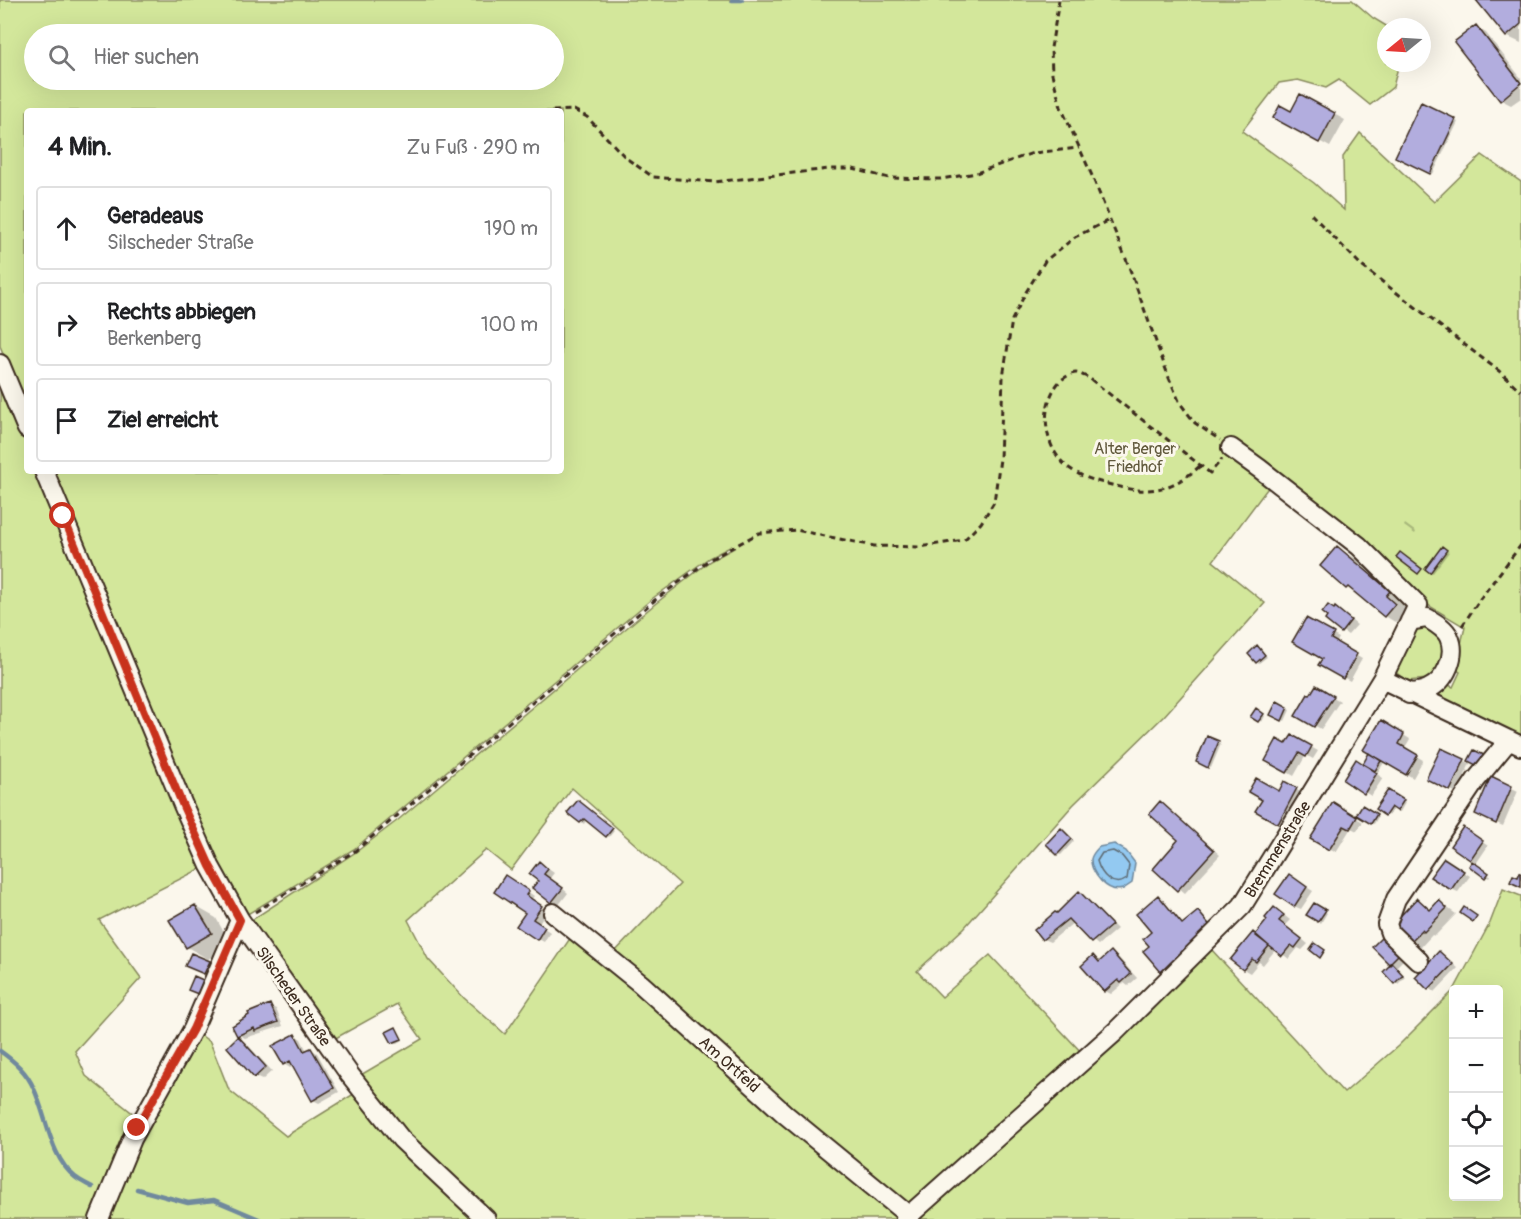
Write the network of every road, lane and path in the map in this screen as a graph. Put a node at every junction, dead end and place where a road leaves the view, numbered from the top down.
1 (1059, 0) edge
2 (564, 110) edge
3 (1079, 148) junction
4 (1311, 214) dead end
5 (1109, 220) junction
6 (0, 364) edge
7 (1521, 391) edge
8 (24, 422) edge
9 (1231, 448) junction
10 (1200, 466) junction
11 (45, 474) edge
12 (1521, 545) edge
13 (1410, 621) junction
14 (1449, 636) junction
15 (1382, 679) junction
16 (1409, 694) junction
17 (1515, 743) edge
18 (553, 913) dead end
19 (240, 920) junction
20 (1419, 961) dead end
21 (907, 1217) edge
22 (99, 1219) edge
23 (486, 1219) edge

1 - 3 path
2 - 3 path
3 - 5 path
4 - 7 path
5 - 9 path
5 - 19 path
6 - 8 street
9 - 10 path
9 - 13 street, Bremmenstraße
10 - 10 path
11 - 19 street, Silscheder Straße
12 - 14 path
13 - 14 street
13 - 15 street, Bremmenstraße
14 - 16 street
15 - 16 street
15 - 21 street, Bremmenstraße
16 - 17 street
17 - 20 street
18 - 21 street, Am Ortfeld
19 - 22 street
19 - 23 street, Silscheder Straße

